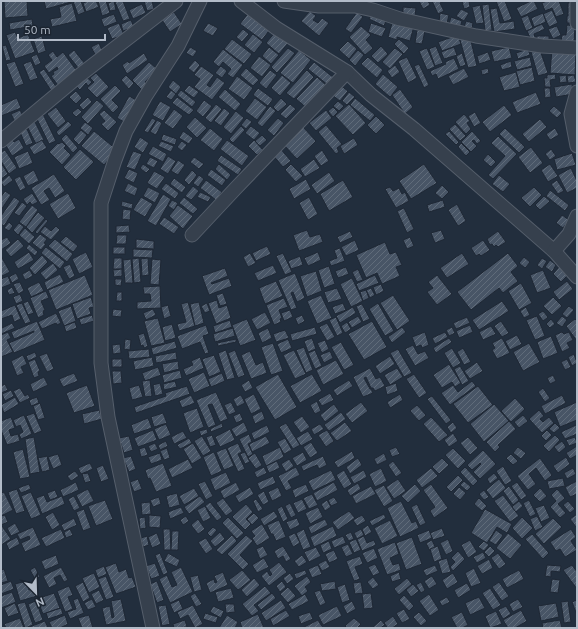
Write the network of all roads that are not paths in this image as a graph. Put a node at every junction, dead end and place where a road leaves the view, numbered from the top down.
1 (176, 1) edge
2 (200, 1) edge
3 (242, 1) edge
4 (284, 1) edge
5 (577, 1) edge
6 (298, 2) edge
7 (357, 4) edge
8 (577, 24) edge
9 (577, 48) edge
10 (347, 72) junction
11 (577, 92) edge
12 (1, 141) edge
13 (577, 146) edge
14 (577, 216) edge
15 (192, 235) dead end
16 (554, 251) junction
17 (577, 277) edge
18 (153, 628) edge

1 - 12 street
2 - 18 street
3 - 10 street
4 - 6 street
5 - 8 street
6 - 7 street
7 - 9 street
10 - 15 street
10 - 16 street
11 - 13 street
14 - 16 street
16 - 17 street

